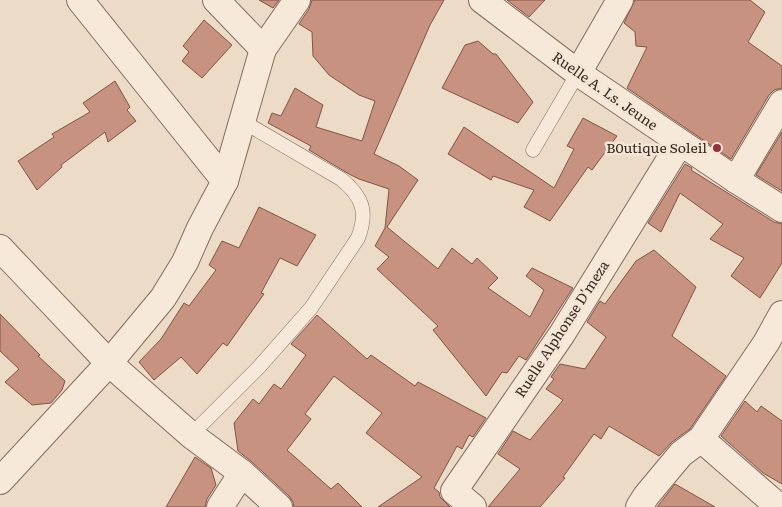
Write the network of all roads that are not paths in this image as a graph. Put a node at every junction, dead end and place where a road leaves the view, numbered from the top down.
1 (80, 0) edge
2 (216, 0) edge
3 (297, 0) edge
4 (482, 0) edge
5 (620, 0) edge
6 (263, 49) junction
7 (578, 73) junction
8 (782, 103) edge
9 (242, 121) junction
10 (680, 143) junction
11 (533, 150) dead end
12 (225, 180) junction
13 (736, 180) junction
14 (782, 209) edge
15 (0, 248) edge
16 (782, 314) edge
17 (109, 363) junction
18 (191, 435) junction
19 (701, 440) junction
20 (242, 473) junction
21 (0, 481) edge
22 (220, 507) edge
23 (279, 507) edge
24 (473, 507) edge
25 (639, 507) edge
26 (779, 507) edge

1 - 12 street
2 - 6 street
3 - 6 street
4 - 7 street, Ruelle A. Ls. Jeune
5 - 7 street
6 - 9 street
7 - 10 street, Ruelle A. Ls. Jeune
7 - 11 lane
8 - 13 street
9 - 12 street
9 - 18 lane
10 - 13 street, Ruelle A. Ls. Jeune
10 - 24 street, Ruelle Alphonse D'meza
12 - 17 street
13 - 14 street, Ruelle A. Ls. Jeune
15 - 17 street
16 - 19 street
17 - 18 street
17 - 21 street
18 - 20 street
19 - 25 street
19 - 26 street
20 - 22 street
20 - 23 street

